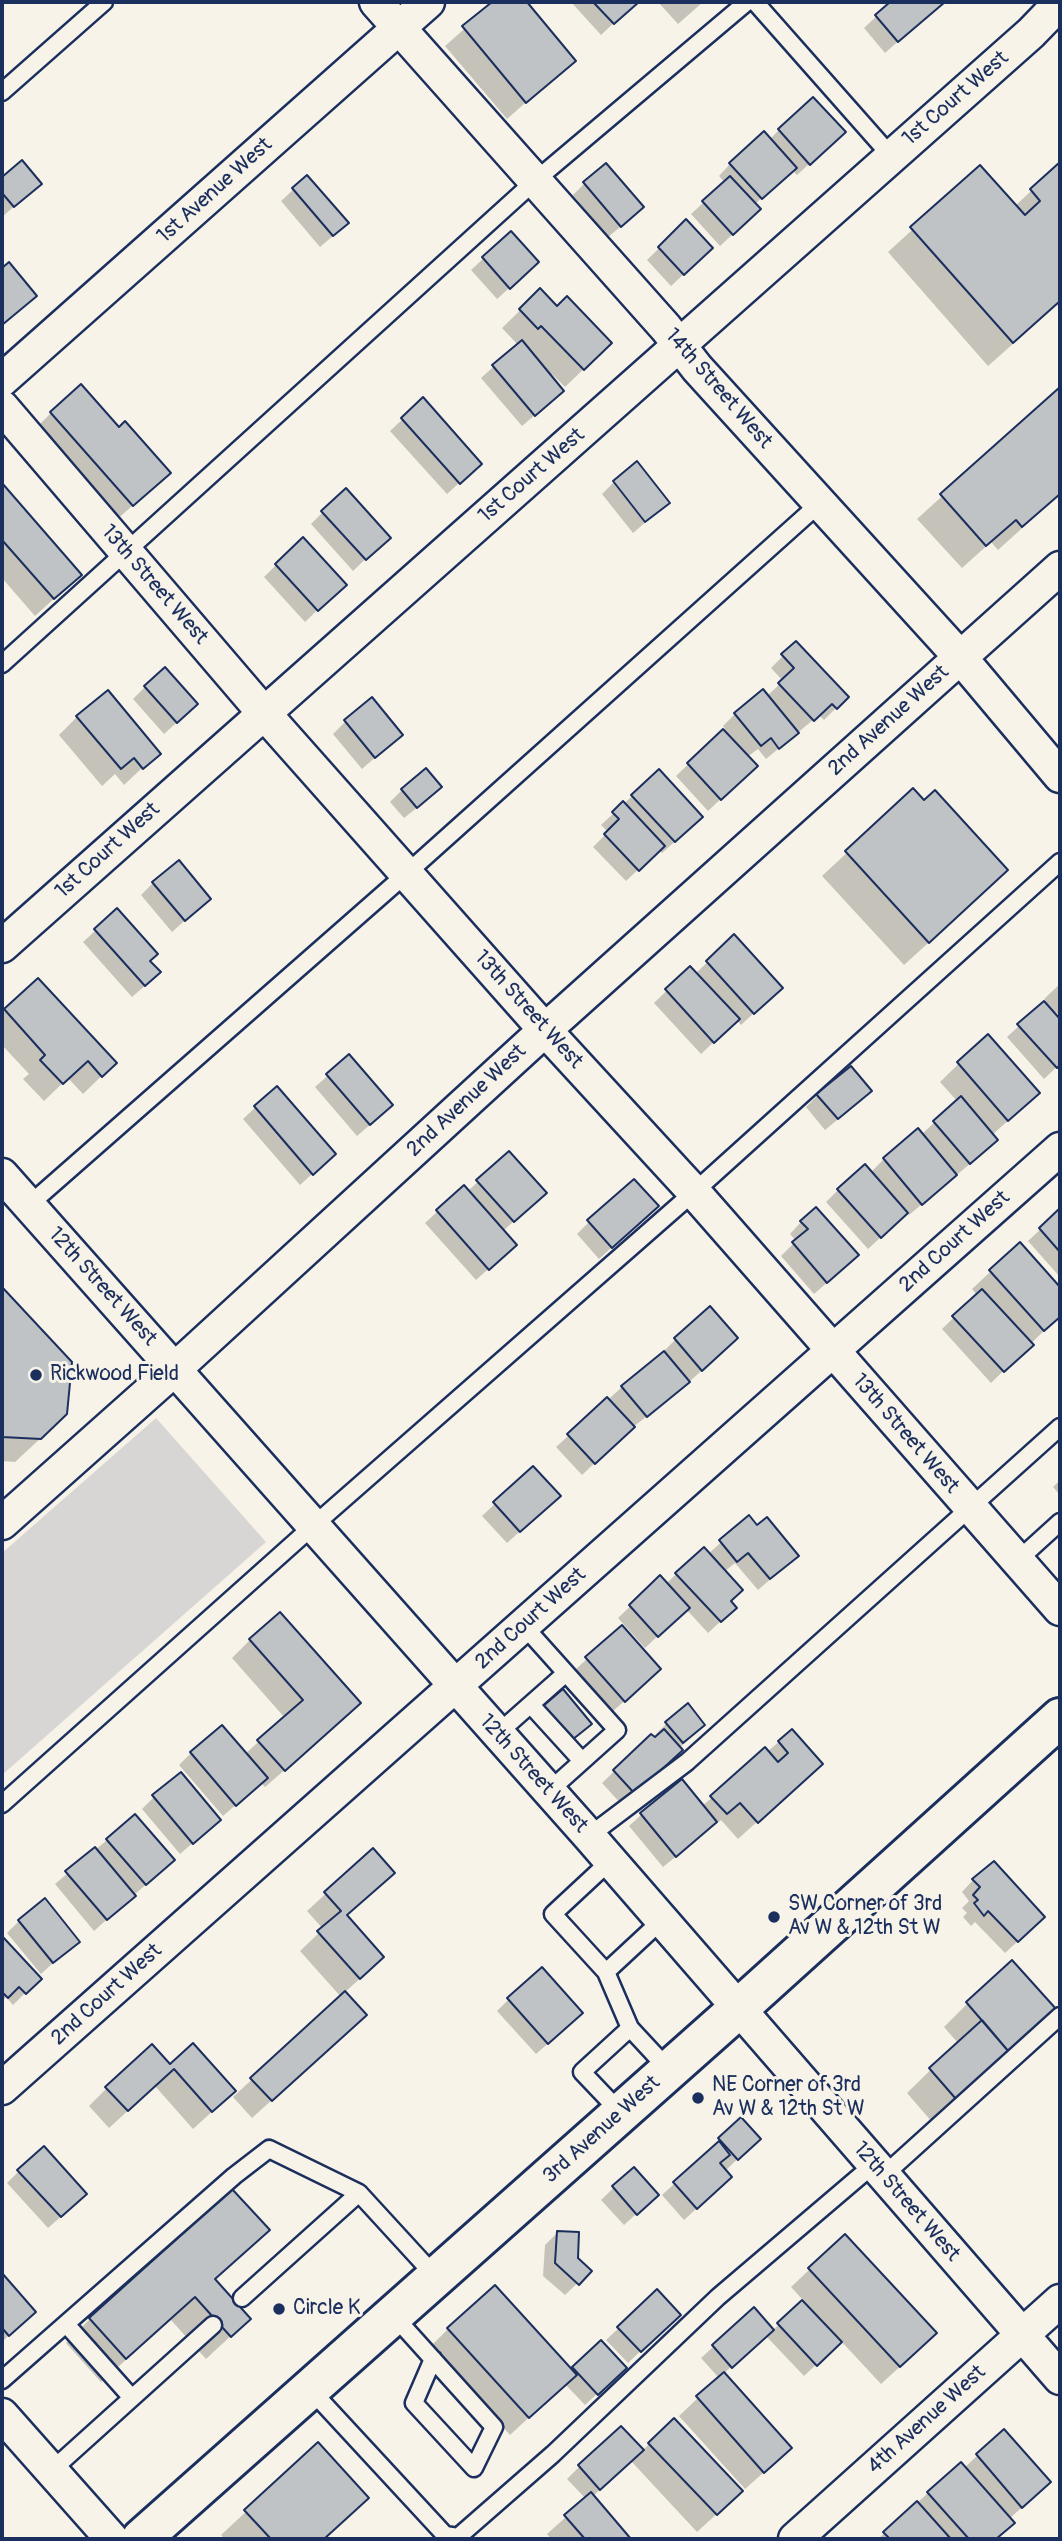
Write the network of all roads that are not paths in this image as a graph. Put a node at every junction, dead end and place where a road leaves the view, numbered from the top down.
1 (103, 2) edge
2 (376, 2) edge
3 (428, 2) edge
4 (747, 2) edge
5 (755, 2) edge
6 (1052, 11) edge
7 (399, 27) junction
8 (2, 92) edge
9 (891, 156) junction
10 (536, 180) junction
11 (680, 346) junction
12 (2, 380) edge
13 (2, 407) edge
14 (820, 503) junction
15 (126, 552) junction
16 (1060, 568) edge
17 (960, 657) junction
18 (2, 664) edge
19 (263, 712) junction
20 (1060, 776) edge
21 (1060, 862) edge
22 (406, 874) junction
23 (2, 946) edge
24 (545, 1030) junction
25 (1060, 1149) edge
26 (2, 1175) edge
27 (694, 1192) junction
28 (29, 1205) junction
29 (832, 1352) junction
30 (175, 1369) junction
31 (1060, 1427) edge
32 (969, 1507) junction
33 (1060, 1522) edge
34 (2, 1523) edge
35 (313, 1526) junction
36 (1017, 1561) junction
37 (1060, 1609) edge
38 (523, 1625) junction
39 (566, 1673) junction
40 (454, 1686) junction
41 (531, 1705) junction
42 (1060, 1718) edge
43 (497, 1734) junction
44 (582, 1761) junction
45 (549, 1791) junction
46 (2, 1804) edge
47 (589, 1836) junction
48 (610, 1861) junction
49 (662, 1920) junction
50 (606, 1972) junction
51 (738, 2009) junction
52 (1060, 2016) edge
53 (630, 2028) junction
54 (669, 2070) junction
55 (2, 2088) edge
56 (621, 2113) junction
57 (873, 2165) junction
58 (359, 2193) junction
59 (436, 2277) junction
60 (242, 2298) dead end
61 (1060, 2301) edge
62 (394, 2316) junction
63 (66, 2324) junction
64 (213, 2325) dead end
65 (1021, 2336) junction
66 (433, 2359) junction
67 (1060, 2378) edge
68 (2, 2380) edge
69 (310, 2389) junction
70 (132, 2398) junction
71 (2, 2415) edge
72 (51, 2471) junction
73 (112, 2539) edge
74 (141, 2539) edge
75 (795, 2539) edge

1 - 8 lane
2 - 7 street, 14th Street West
3 - 7 street, 1st Avenue West
4 - 10 lane
5 - 9 lane
6 - 9 street, 1st Court West
7 - 10 street, 14th Street West
7 - 12 street, 1st Avenue West
9 - 11 street, 1st Court West
10 - 11 street, 14th Street West
10 - 15 lane
11 - 14 street, 14th Street West
11 - 19 street, 1st Court West
13 - 15 street, 13th Street West
14 - 17 street, 14th Street West
14 - 22 lane
15 - 18 lane
15 - 19 street, 13th Street West
16 - 17 street, 2nd Avenue West
17 - 20 street, 14th Street West
17 - 24 street, 2nd Avenue West
19 - 22 street, 13th Street West
19 - 23 street, 1st Court West
21 - 27 lane
22 - 24 street, 13th Street West
22 - 28 lane
24 - 27 street, 13th Street West
24 - 30 street, 2nd Avenue West
25 - 29 street, 2nd Court West
26 - 28 street, 12th Street West
27 - 29 street, 13th Street West
27 - 35 lane
28 - 30 street, 12th Street West
29 - 32 street, 13th Street West
29 - 38 street, 2nd Court West
30 - 34 street, 2nd Avenue West
30 - 35 street, 12th Street West
31 - 32 lane
32 - 36 street, 13th Street West
32 - 47 lane
33 - 36 lane
35 - 40 street, 12th Street West
35 - 46 lane
36 - 37 street, 13th Street West
38 - 39 lane
38 - 40 street, 2nd Court West
39 - 41 lane
39 - 44 lane
40 - 43 street, 12th Street West
40 - 55 street, 2nd Court West
41 - 43 lane
41 - 44 lane
42 - 51 main road, 3rd Avenue West
43 - 45 street, 12th Street West
44 - 45 lane
45 - 47 street, 12th Street West
47 - 48 street, 12th Street West
48 - 49 street, 12th Street West
48 - 50 lane
49 - 50 lane
49 - 51 street, 12th Street West
50 - 53 lane
51 - 54 main road, 3rd Avenue West
51 - 57 street, 12th Street West
52 - 57 lane
53 - 54 lane
53 - 56 lane
54 - 56 main road, 3rd Avenue West
56 - 59 main road, 3rd Avenue West
57 - 65 street, 12th Street West
57 - 69 lane
58 - 59 lane
58 - 60 lane
58 - 63 lane
59 - 62 main road, 3rd Avenue West
61 - 65 street, 4th Avenue West
62 - 66 lane
62 - 69 main road, 3rd Avenue West
63 - 68 lane
63 - 70 lane
64 - 70 lane
65 - 67 street, 12th Street West
65 - 75 street, 4th Avenue West
66 - 66 lane
69 - 74 main road, 3rd Avenue West
70 - 72 lane
71 - 72 street
72 - 73 street

